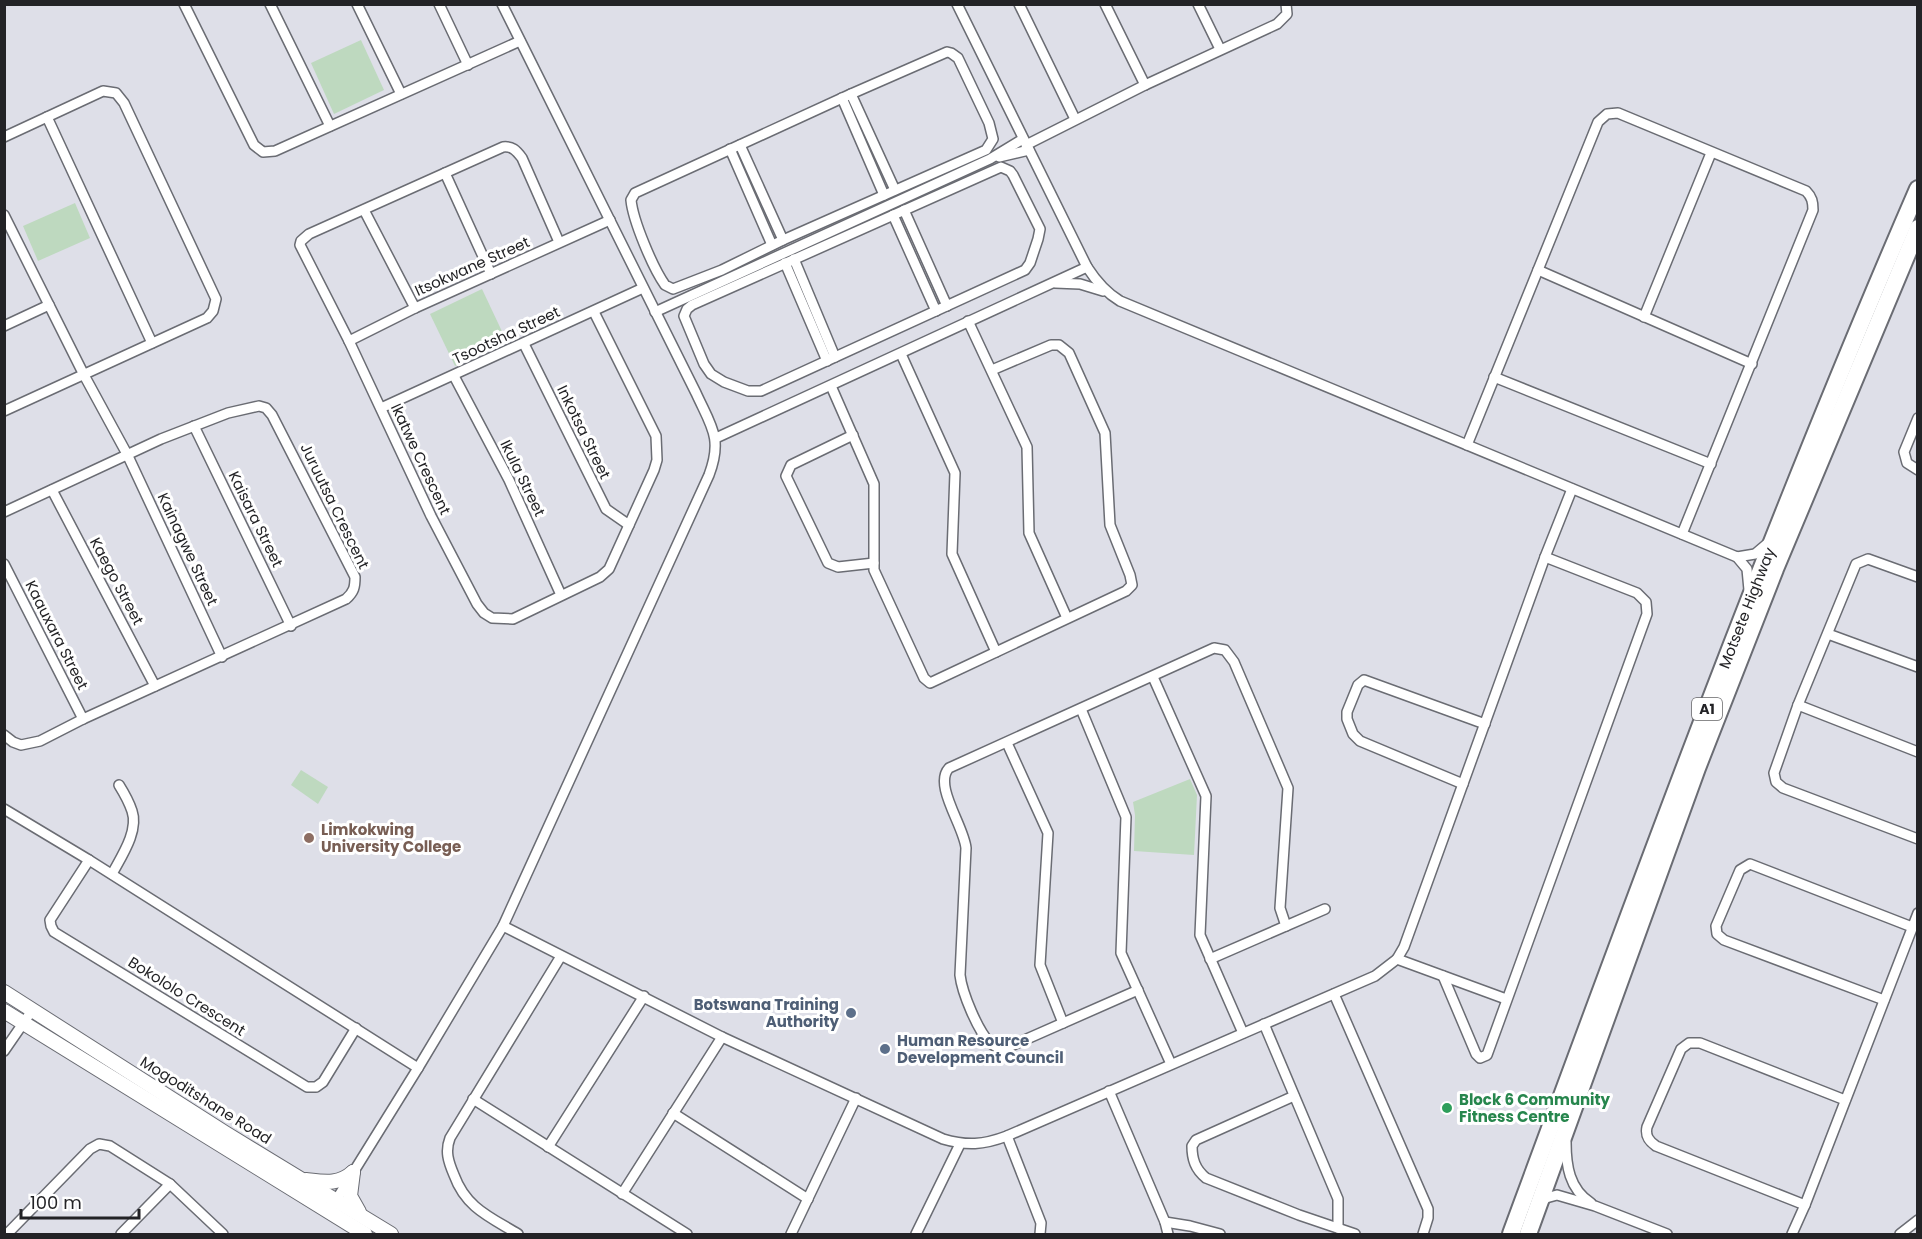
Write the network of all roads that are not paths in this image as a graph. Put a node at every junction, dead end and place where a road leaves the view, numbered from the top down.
1 (184, 4) edge
2 (270, 4) edge
3 (357, 4) edge
4 (439, 4) edge
5 (502, 4) edge
6 (957, 4) edge
7 (1019, 4) edge
8 (1105, 4) edge
9 (1198, 4) edge
10 (1286, 4) edge
11 (520, 41) junction
12 (1220, 49) junction
13 (468, 65) junction
14 (1144, 85) junction
15 (401, 94) junction
16 (851, 94) junction
17 (842, 98) junction
18 (47, 117) junction
19 (1075, 119) junction
20 (330, 126) junction
21 (4, 136) edge
22 (1026, 144) junction
23 (740, 145) junction
24 (730, 149) junction
25 (1711, 153) junction
26 (946, 167) junction
27 (445, 173) junction
28 (953, 182) junction
29 (1917, 189) edge
30 (895, 190) junction
31 (884, 195) junction
32 (364, 210) junction
33 (904, 210) junction
34 (4, 215) edge
35 (893, 215) junction
36 (834, 218) junction
37 (610, 220) junction
38 (1917, 228) edge
39 (841, 232) junction
40 (9, 239) edge
41 (783, 240) junction
42 (560, 242) junction
43 (772, 245) junction
44 (789, 261) junction
45 (1087, 267) junction
46 (722, 270) junction
47 (1538, 270) junction
48 (492, 274) junction
49 (1051, 283) junction
50 (728, 284) junction
51 (643, 288) junction
52 (1108, 293) junction
53 (49, 305) junction
54 (947, 306) junction
55 (415, 308) junction
56 (936, 311) junction
57 (594, 312) junction
58 (655, 312) junction
59 (1644, 317) junction
60 (968, 321) junction
61 (4, 326) edge
62 (349, 341) junction
63 (152, 343) junction
64 (524, 344) junction
65 (901, 354) junction
66 (831, 359) junction
67 (1752, 364) junction
68 (992, 370) junction
69 (84, 375) junction
70 (454, 376) junction
71 (1494, 377) junction
72 (831, 386) junction
73 (381, 408) junction
74 (4, 411) edge
75 (1917, 418) edge
76 (194, 426) junction
77 (853, 435) junction
78 (716, 438) junction
79 (1467, 445) junction
80 (127, 454) junction
81 (1711, 464) junction
82 (1917, 470) edge
83 (1572, 489) junction
84 (52, 490) junction
85 (4, 512) edge
86 (628, 525) junction
87 (1682, 534) junction
88 (1776, 534) junction
89 (1545, 557) junction
90 (1737, 557) junction
91 (874, 563) junction
92 (4, 564) edge
93 (1917, 577) edge
94 (561, 595) junction
95 (1748, 602) junction
96 (1067, 618) junction
97 (291, 626) junction
98 (1828, 634) junction
99 (996, 652) junction
100 (222, 657) junction
101 (1917, 667) edge
102 (1153, 676) junction
103 (155, 686) junction
104 (1798, 705) junction
105 (1081, 709) junction
106 (83, 719) junction
107 (1485, 724) junction
108 (4, 735) edge
109 (1007, 743) junction
110 (1917, 752) edge
111 (1463, 784) junction
112 (119, 785) dead end
113 (4, 809) edge
114 (1917, 839) edge
115 (89, 860) junction
116 (112, 874) junction
117 (1325, 909) dead end
118 (1917, 913) edge
119 (503, 926) junction
120 (1286, 926) junction
121 (1912, 927) junction
122 (561, 956) junction
123 (1210, 959) junction
124 (1397, 959) junction
125 (1443, 976) junction
126 (1138, 990) junction
127 (4, 992) edge
128 (1334, 993) junction
129 (644, 996) junction
130 (1506, 999) junction
131 (1884, 1000) junction
132 (33, 1010) junction
133 (4, 1011) edge
134 (23, 1023) junction
135 (1063, 1023) junction
136 (1264, 1024) junction
137 (356, 1028) junction
138 (1243, 1034) junction
139 (722, 1037) junction
140 (4, 1052) edge
141 (1171, 1064) junction
142 (418, 1068) junction
143 (1109, 1091) junction
144 (1294, 1096) junction
145 (856, 1098) junction
146 (473, 1099) junction
147 (1845, 1100) junction
148 (673, 1113) junction
149 (1565, 1135) junction
150 (1007, 1136) junction
151 (960, 1144) junction
152 (548, 1147) junction
153 (353, 1172) junction
154 (301, 1179) junction
155 (170, 1184) junction
156 (622, 1194) junction
157 (808, 1199) junction
158 (1538, 1205) junction
159 (1805, 1205) junction
160 (333, 1206) junction
161 (1596, 1206) junction
162 (361, 1215) junction
163 (1917, 1220) edge
164 (1165, 1222) junction
165 (1338, 1228) junction
166 (7, 1234) edge
167 (121, 1234) edge
168 (223, 1234) edge
169 (365, 1234) edge
170 (391, 1234) edge
171 (518, 1234) edge
172 (687, 1234) edge
173 (790, 1234) edge
174 (916, 1234) edge
175 (1041, 1234) edge
176 (1168, 1234) edge
177 (1220, 1234) edge
178 (1355, 1234) edge
179 (1423, 1234) edge
180 (1511, 1234) edge
181 (1528, 1234) edge
182 (1667, 1234) edge
183 (1792, 1234) edge
184 (1900, 1234) edge

1 - 20 street
2 - 20 street
3 - 15 street
4 - 13 street
5 - 11 street
6 - 22 street
7 - 19 street
8 - 14 street
9 - 12 street
10 - 12 street
11 - 13 street
11 - 37 street
12 - 14 street
13 - 15 street
14 - 19 street
15 - 20 street
16 - 17 street
16 - 26 street
16 - 30 street
17 - 23 street
17 - 31 street
18 - 21 street
18 - 63 street
18 - 63 street
19 - 22 street
22 - 28 street
22 - 45 street
23 - 24 street
23 - 41 street
24 - 43 street
24 - 46 street
25 - 47 street
25 - 59 street
25 - 67 street
26 - 28 street
26 - 30 street
27 - 32 street, Ikatwe Crescent
27 - 42 street, Ikatwe Crescent
27 - 48 street
28 - 33 street
28 - 39 street
28 - 54 street
29 - 88 highway, Motsete Highway / A1
30 - 31 street
31 - 36 street
32 - 55 street
32 - 62 street, Ikatwe Crescent
33 - 35 street
33 - 54 street
34 - 40 street, Kainagwe Street
35 - 39 street
35 - 56 street
36 - 39 street
36 - 41 street
37 - 42 street, Itsokwane Street
37 - 51 street
38 - 149 highway, Motsete Highway / A1
39 - 44 street
39 - 50 street
40 - 53 street, Kainagwe Street
41 - 43 street
42 - 48 street, Itsokwane Street
43 - 46 street
44 - 50 street
44 - 66 street
45 - 49 street
45 - 52 street
46 - 50 street
47 - 59 street
47 - 71 street
48 - 55 street, Itsokwane Street
49 - 52 street
49 - 60 street
50 - 58 street
50 - 66 street
51 - 57 street, Tsootsha Street
51 - 58 street
52 - 79 street
53 - 61 street
53 - 69 street, Kainagwe Street
54 - 56 street
55 - 62 street, Itsokwane Street
56 - 66 street
57 - 64 street, Tsootsha Street
57 - 86 street, Ikatwe Crescent
58 - 78 street
59 - 67 street
60 - 65 street
60 - 68 street
62 - 73 street, Ikatwe Crescent
63 - 69 street
64 - 70 street, Tsootsha Street
64 - 86 street, Inkotsa Street
65 - 72 street
65 - 99 street
67 - 81 street
68 - 96 street
68 - 96 street
69 - 74 street
69 - 80 street, Kainagwe Street
70 - 73 street, Tsootsha Street
70 - 94 street, Ikula Street
71 - 79 street
71 - 81 street
72 - 77 street
72 - 78 street
73 - 94 street, Ikatwe Crescent
75 - 82 street
76 - 80 street, Juruutsa Crescent
76 - 97 street, Kaisara Street
76 - 97 street, Juruutsa Crescent
77 - 91 street
77 - 91 street
78 - 119 street
79 - 83 street
80 - 84 street, Juruutsa Crescent
80 - 100 street, Kainagwe Street
81 - 87 street
83 - 87 street
83 - 89 street
84 - 85 street, Juruutsa Crescent
84 - 103 street, Kaego Street
86 - 94 street, Ikatwe Crescent
87 - 90 street
88 - 90 street
88 - 95 highway, Motsete Highway / A1
89 - 107 street
89 - 130 street
90 - 95 street
91 - 99 street
92 - 106 street, Kaauxara Street
93 - 98 street
95 - 180 highway, Motsete Highway / A1
96 - 99 street
97 - 100 street, Juruutsa Crescent
98 - 101 street
98 - 104 street
100 - 103 street, Juruutsa Crescent
102 - 105 street
102 - 120 street
102 - 123 street
103 - 106 street, Juruutsa Crescent
104 - 110 street
104 - 114 street
105 - 109 street
105 - 126 street
106 - 108 street, Juruutsa Crescent
107 - 111 street
107 - 111 street
109 - 135 street
109 - 135 street
111 - 124 street
112 - 116 street
113 - 115 street
115 - 116 street
115 - 137 street, Bokololo Crescent
116 - 137 street
117 - 120 street
118 - 121 street
119 - 122 street
119 - 142 street
120 - 123 street
121 - 131 street
121 - 131 street
122 - 129 street
122 - 146 street
123 - 138 street
124 - 125 street
124 - 128 street
125 - 130 street
125 - 130 street
126 - 135 street
126 - 141 street
127 - 132 main road, Mogoditshane Road
128 - 136 street
128 - 179 street
129 - 139 street
129 - 152 street
131 - 147 street
132 - 134 street
132 - 154 main road, Mogoditshane Road
133 - 134 main road, Mogoditshane Road
134 - 140 street
134 - 160 main road, Mogoditshane Road
136 - 138 street
136 - 144 street
137 - 142 street
138 - 141 street
139 - 145 street
139 - 148 street
141 - 143 street
142 - 153 street
143 - 150 street
143 - 164 street
144 - 165 street
144 - 165 street
145 - 151 street
145 - 157 street
146 - 152 street
146 - 171 street
147 - 159 street
147 - 159 street
148 - 156 street
148 - 157 street
149 - 158 highway, Motsete Highway / A1
149 - 161 street
150 - 151 street
150 - 175 street
151 - 174 street
152 - 156 street
153 - 154 main road
153 - 160 street
153 - 162 main road
154 - 160 main road, Mogoditshane Road
155 - 166 street
155 - 167 street
155 - 168 street
156 - 172 street
157 - 173 street
158 - 161 street
158 - 181 highway, Motsete Highway / A1
159 - 183 street
160 - 162 main road, Mogoditshane Road
160 - 169 main road, Mogoditshane Road
161 - 182 street
162 - 170 main road, Mogoditshane Road
163 - 184 street
164 - 176 street
164 - 177 street
165 - 178 street

